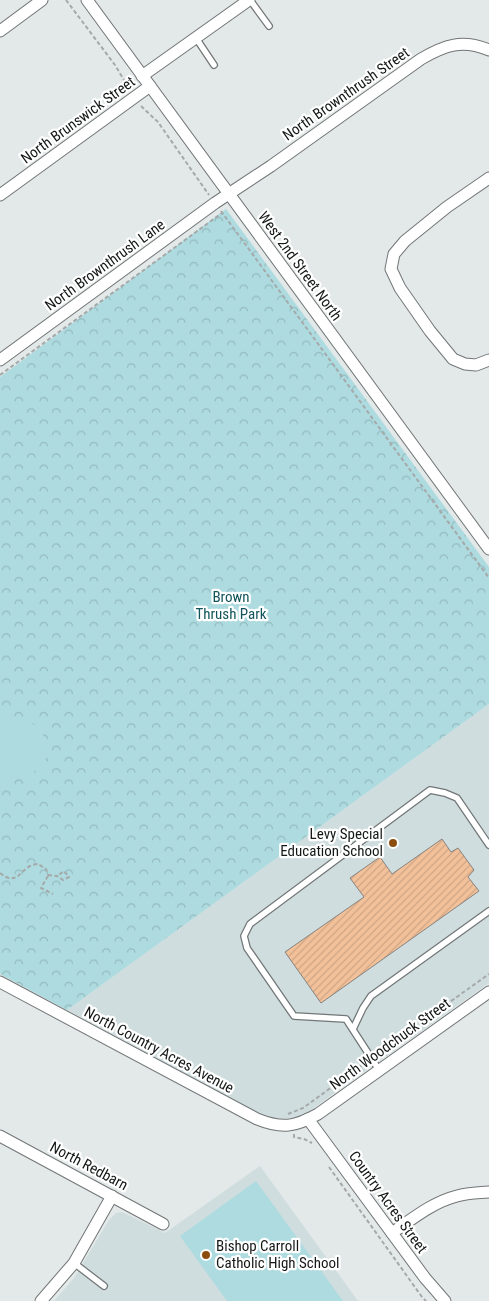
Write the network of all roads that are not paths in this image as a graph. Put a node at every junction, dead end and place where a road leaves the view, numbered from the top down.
1 (42, 0) edge
2 (87, 0) edge
3 (250, 0) edge
4 (269, 26) dead end
5 (0, 31) edge
6 (196, 38) junction
7 (489, 50) edge
8 (214, 65) dead end
9 (142, 76) junction
10 (150, 86) junction
11 (489, 178) edge
12 (228, 194) junction
13 (0, 195) edge
14 (0, 360) edge
15 (489, 360) edge
16 (489, 550) edge
17 (489, 844) edge
18 (489, 911) edge
19 (0, 982) edge
20 (489, 992) edge
21 (353, 1029) junction
22 (379, 1070) junction
23 (308, 1119) junction
24 (0, 1136) edge
25 (489, 1192) edge
26 (112, 1196) junction
27 (163, 1224) dead end
28 (392, 1233) junction
29 (74, 1264) junction
30 (104, 1286) dead end
31 (41, 1301) edge
32 (445, 1301) edge

1 - 5 street
2 - 9 street, West 2nd Street North
3 - 4 lane
3 - 6 street, North Brunswick Street
6 - 8 lane
6 - 9 street, North Brunswick Street
7 - 12 street, North Brownthrush Street
9 - 10 street, West 2nd Street North
10 - 12 street, West 2nd Street North
10 - 13 street, North Brunswick Street
11 - 15 street
12 - 14 street, North Brownthrush Lane
12 - 16 street, West 2nd Street North
17 - 21 lane
18 - 21 lane
19 - 23 street, North Country Acres Avenue
20 - 22 street, North Woodchuck Street
21 - 22 lane
22 - 23 street, North Woodchuck Street
23 - 28 street, Country Acres Street
24 - 26 street, North Redbarn
25 - 28 street
26 - 27 street, North Redbarn
26 - 29 street
28 - 32 street, Country Acres Street
29 - 30 lane
29 - 31 street

